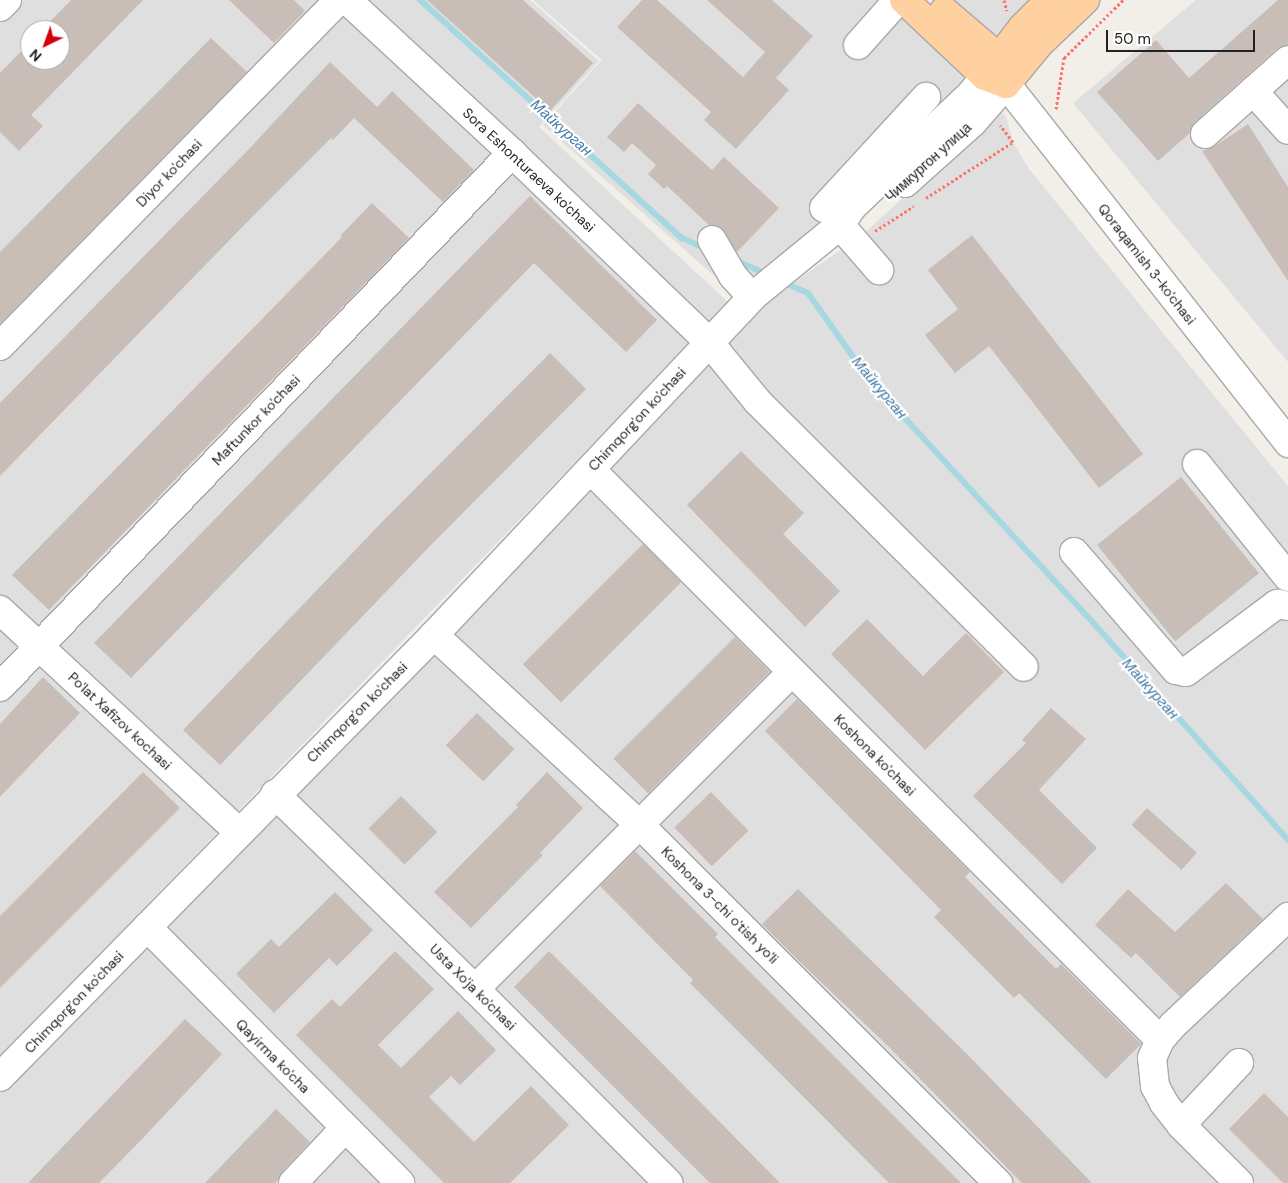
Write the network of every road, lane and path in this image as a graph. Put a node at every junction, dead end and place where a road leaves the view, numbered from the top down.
1 (7, 0) edge
2 (338, 0) edge
3 (347, 0) edge
4 (898, 0) edge
5 (904, 0) edge
6 (932, 0) edge
7 (1004, 0) edge
8 (1050, 0) edge
9 (1085, 0) edge
10 (1123, 0) edge
11 (0, 7) edge
12 (1008, 15) dead end
13 (858, 45) dead end
14 (1288, 60) edge
15 (997, 72) junction
16 (1253, 91) junction
17 (926, 97) dead end
18 (1056, 110) dead end
19 (998, 124) dead end
20 (1288, 130) edge
21 (1205, 134) dead end
22 (512, 153) junction
23 (840, 225) junction
24 (712, 240) dead end
25 (879, 270) dead end
26 (768, 282) junction
27 (709, 342) junction
28 (0, 346) edge
29 (1288, 443) edge
30 (1197, 464) dead end
31 (590, 470) junction
32 (1074, 552) dead end
33 (1288, 577) edge
34 (1288, 606) edge
35 (0, 610) edge
36 (434, 635) junction
37 (39, 646) junction
38 (1024, 667) dead end
39 (792, 672) junction
40 (0, 687) edge
41 (275, 794) junction
42 (639, 824) junction
43 (239, 832) junction
44 (1288, 918) edge
45 (147, 928) junction
46 (475, 989) junction
47 (1160, 1040) junction
48 (1239, 1063) dead end
49 (0, 1077) edge
50 (1182, 1125) junction
51 (345, 1128) junction
52 (293, 1183) edge
53 (400, 1183) edge
54 (668, 1183) edge
55 (998, 1183) edge
56 (1239, 1183) edge

1 - 11 street
2 - 28 street, Diyor ko'chasi
3 - 22 street, Sora Eshonturaeva ko'chasi
4 - 13 street
5 - 15 main road, Qoraqamish 3-ko'chasi
6 - 15 main road, Qoraqamish 3-ko'chasi
7 - 12 path
8 - 15 main road
9 - 15 main road
10 - 18 path
14 - 16 street
15 - 23 street, Чимкургон улица
15 - 29 street, Qoraqamish 3-ko'chasi
16 - 20 street
16 - 21 street
17 - 23 street
19 - 23 path
22 - 27 street, Sora Eshonturaeva ko'chasi
22 - 37 street, Maftunkor ko'chasi
23 - 25 street
23 - 26 street, Чимкургон улица
24 - 26 street
26 - 27 street, Чимкургон улица
27 - 31 street, Chimqorg'on ko'chasi
27 - 38 street, Sora Eshonturaeva ko'chasi
30 - 33 street
31 - 36 street, Chimqorg'on ko'chasi
31 - 39 street, Koshona ko'chasi
32 - 34 street
35 - 37 street, Po'lat Xafizov kochasi
36 - 41 street, Chimqorg'on ko'chasi
36 - 42 street, Koshona 3-chi o'tish yo'li
37 - 40 street, Maftunkor ko'chasi
37 - 43 street, Po'lat Xafizov kochasi
39 - 42 street
39 - 47 street, Koshona ko'chasi
41 - 43 street, Chimqorg'on ko'chasi
41 - 46 street, Usta Xo'ja ko'chasi
42 - 46 street
42 - 55 street, Koshona 3-chi o'tish yo'li
43 - 45 street, Chimqorg'on ko'chasi
44 - 47 street
45 - 49 street, Chimqorg'on ko'chasi
45 - 51 street, Qayirma ko'cha
46 - 54 street, Usta Xo'ja ko'chasi
47 - 50 street
48 - 50 street
50 - 56 street
51 - 52 street
51 - 53 street, Qayirma ko'cha

